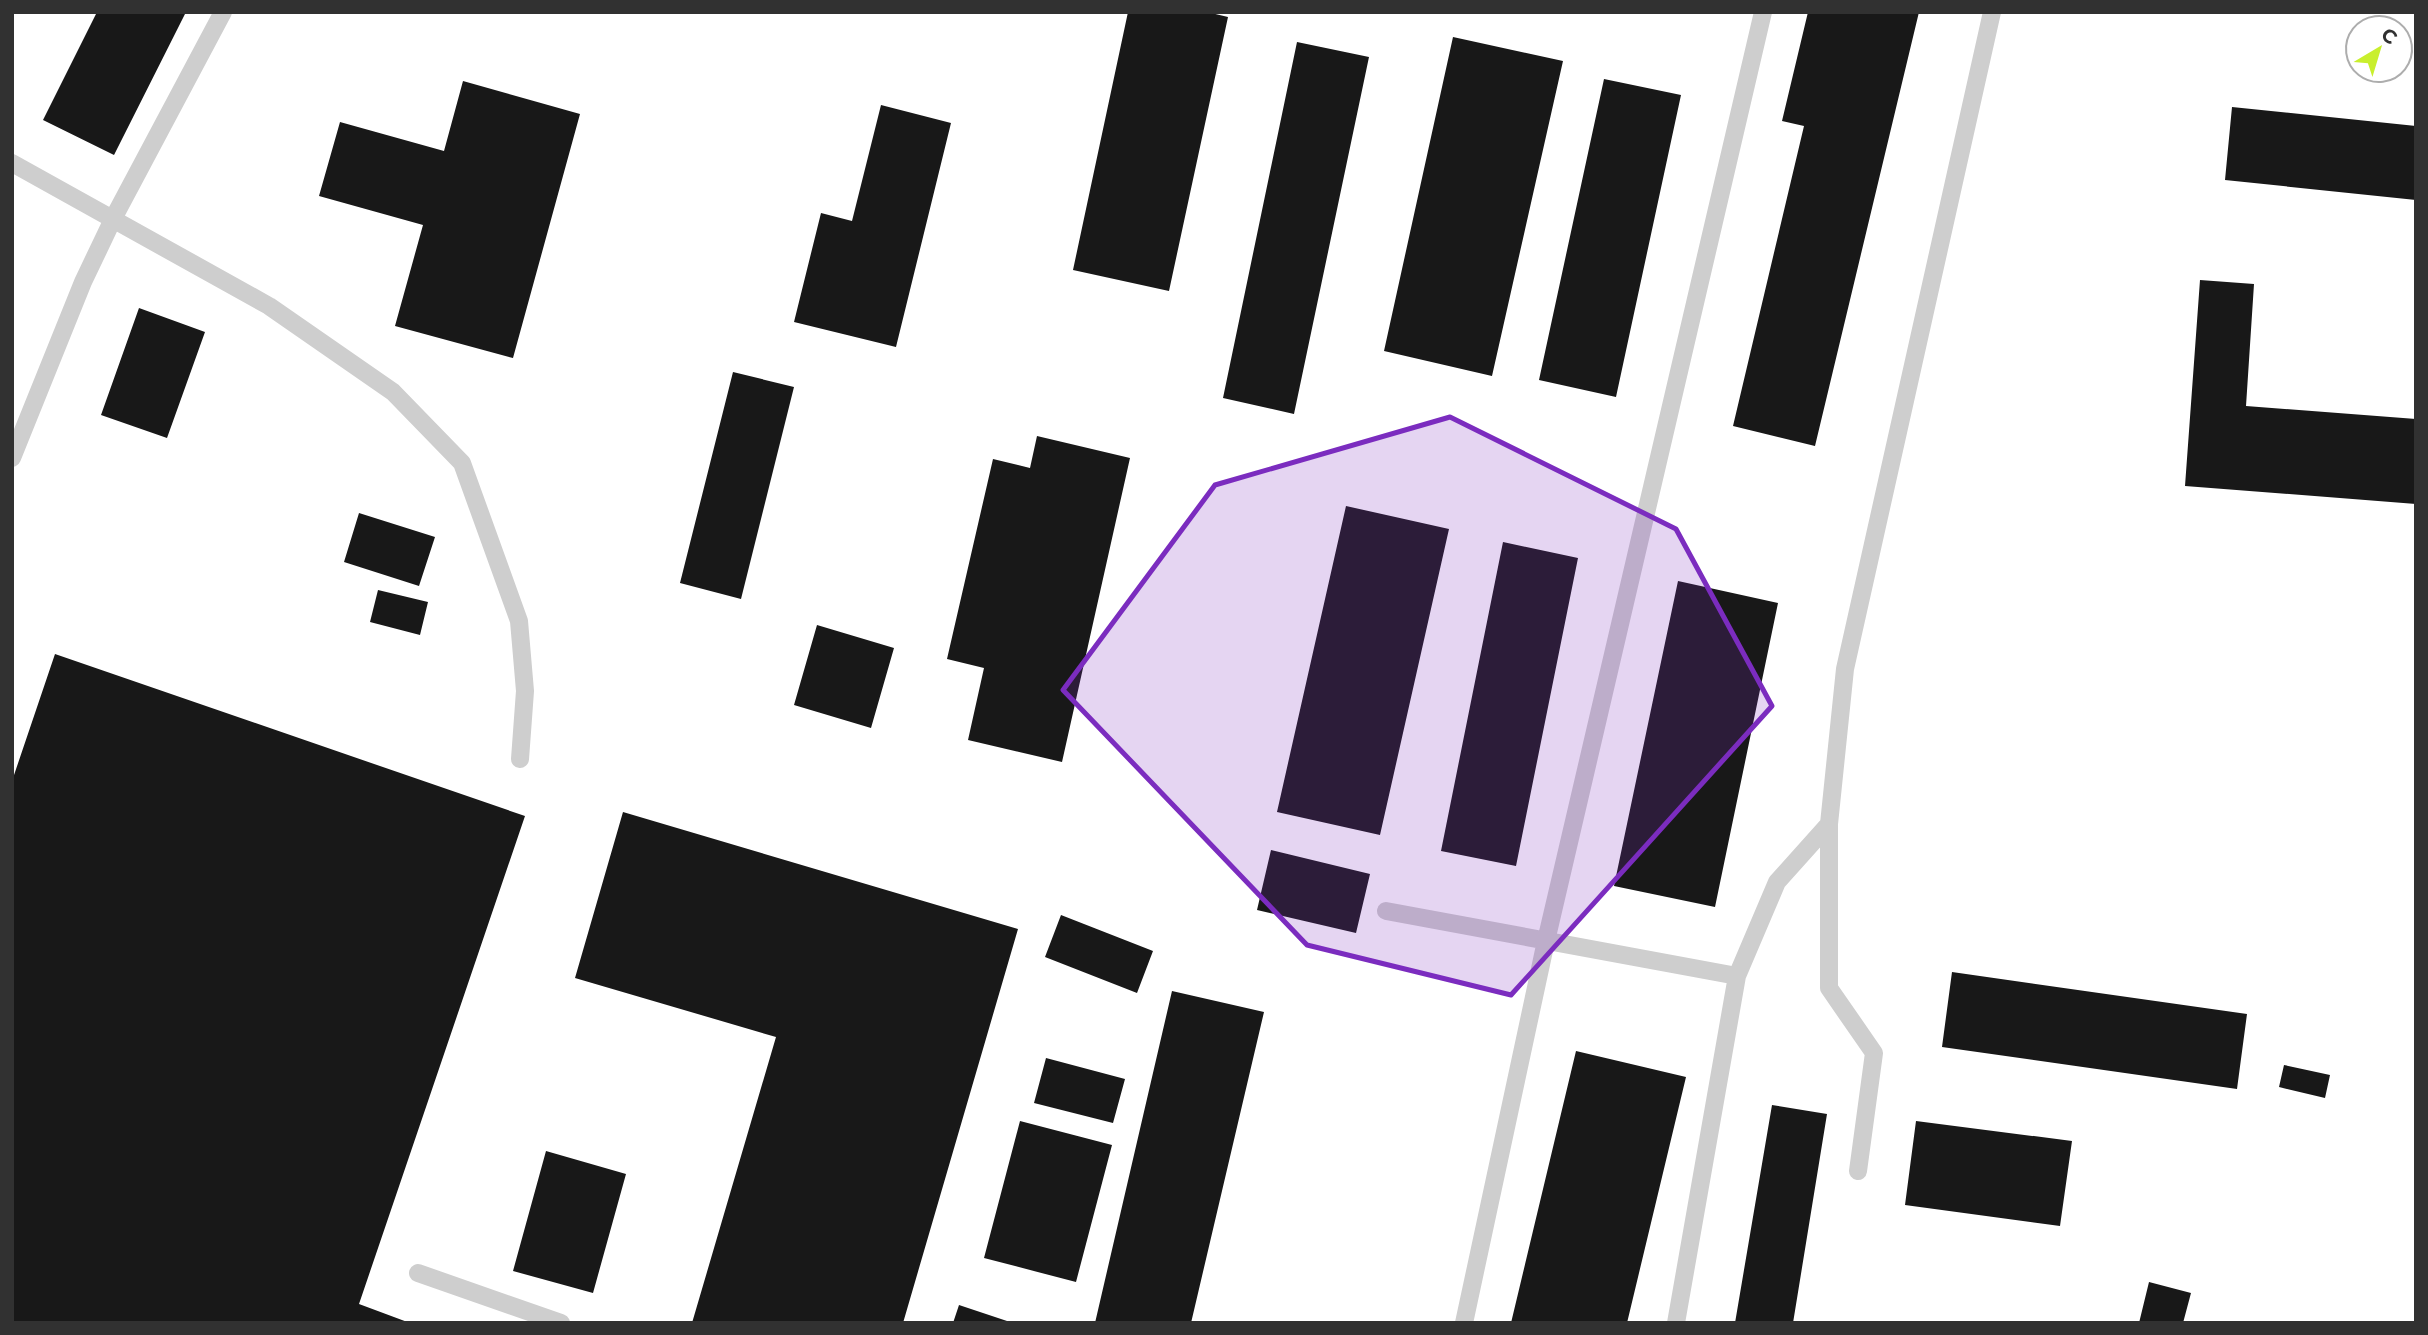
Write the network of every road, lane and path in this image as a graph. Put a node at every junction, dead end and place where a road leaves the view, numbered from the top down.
1 (223, 12) edge
2 (1763, 12) edge
3 (1993, 12) edge
4 (12, 163) edge
5 (114, 217) junction
6 (12, 458) edge
7 (520, 759) dead end
8 (1829, 824) junction
9 (1386, 911) dead end
10 (1546, 941) junction
11 (1737, 976) junction
12 (1858, 1171) dead end
13 (418, 1273) dead end
14 (561, 1323) edge
15 (1464, 1323) edge
16 (1676, 1323) edge

1 - 5 lane
2 - 10 lane
3 - 8 lane
4 - 5 lane
5 - 6 lane
5 - 7 lane
8 - 11 lane
8 - 12 lane
9 - 10 lane
10 - 11 lane
10 - 15 lane
11 - 16 lane
13 - 14 lane

